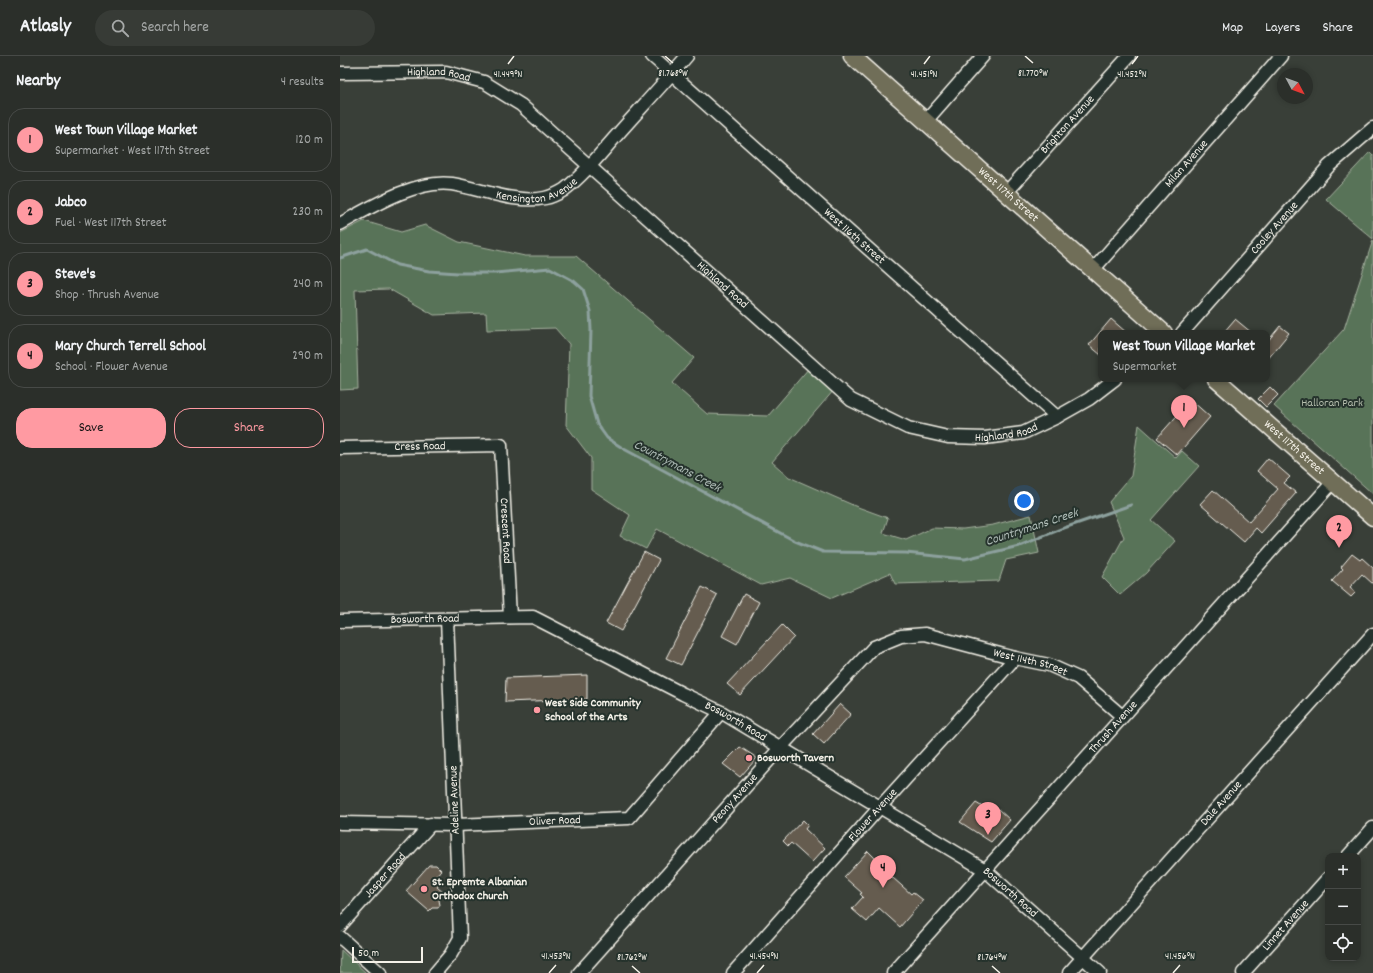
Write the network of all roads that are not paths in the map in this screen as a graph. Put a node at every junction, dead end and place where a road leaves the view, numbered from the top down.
1 (652, 56) edge
2 (687, 56) edge
3 (852, 56) edge
4 (983, 56) edge
5 (1129, 56) edge
6 (1281, 56) edge
7 (340, 73) edge
8 (672, 74) junction
9 (925, 122) junction
10 (1373, 128) edge
11 (589, 166) junction
12 (1006, 193) junction
13 (340, 224) edge
14 (1092, 270) junction
15 (1158, 330) edge
16 (1185, 330) edge
17 (1111, 382) edge
18 (1219, 382) edge
19 (1057, 417) junction
20 (501, 445) joint
21 (340, 448) edge
22 (1333, 482) junction
23 (1373, 517) edge
24 (510, 617) junction
25 (447, 620) junction
26 (340, 621) edge
27 (925, 634) joint
28 (1373, 634) edge
29 (1015, 658) junction
30 (721, 712) junction
31 (1122, 716) junction
32 (781, 747) junction
33 (880, 807) junction
34 (340, 823) edge
35 (431, 824) junction
36 (456, 825) junction
37 (1373, 828) edge
38 (1351, 853) edge
39 (985, 870) junction
40 (1325, 881) edge
41 (340, 926) edge
42 (340, 937) edge
43 (1083, 958) junction
44 (380, 973) edge
45 (435, 973) edge
46 (579, 973) edge
47 (733, 973) edge
48 (893, 973) edge
49 (1069, 973) edge
50 (1100, 973) edge
51 (1243, 973) edge

1 - 8 street, West 116th Street
2 - 8 street, Kensington Avenue
3 - 9 main road, West 117th Street
4 - 9 street
5 - 12 street, Brighton Avenue
6 - 14 street, Milan Avenue
7 - 11 street, Highland Road
8 - 11 street, Kensington Avenue
8 - 19 street, West 116th Street
9 - 12 main road, West 117th Street
10 - 16 street, Cooley Avenue
11 - 13 street, Kensington Avenue
11 - 19 street, Highland Road
12 - 14 main road, West 117th Street
14 - 15 main road, West 117th Street
17 - 19 street, Highland Road
18 - 22 main road, West 117th Street
20 - 21 street, Cress Road
20 - 24 street, Crescent Road
22 - 23 main road, West 117th Street
22 - 31 street, Thrush Avenue
24 - 25 street, Bosworth Road
24 - 30 street, Bosworth Road
25 - 26 street, Bosworth Road
25 - 36 street, Adeline Avenue
27 - 29 street, West 114th Street
27 - 32 street, Peony Avenue
28 - 43 street, Dale Avenue
29 - 31 street, West 114th Street
29 - 33 street, Flower Avenue
30 - 32 street, Bosworth Road
30 - 36 street, Oliver Road
31 - 39 street, Thrush Avenue
32 - 33 street, Bosworth Road
32 - 46 street, Peony Avenue
33 - 39 street, Bosworth Road
33 - 47 street, Flower Avenue
34 - 35 street, Oliver Road
35 - 36 street, Oliver Road
35 - 41 street, Jasper Road
36 - 45 street, Adeline Avenue
37 - 38 street
39 - 43 street, Bosworth Road
39 - 48 street, Thrush Avenue
40 - 51 street, Linnet Avenue
42 - 44 street
43 - 49 street, Dale Avenue
43 - 50 street, Bosworth Road

